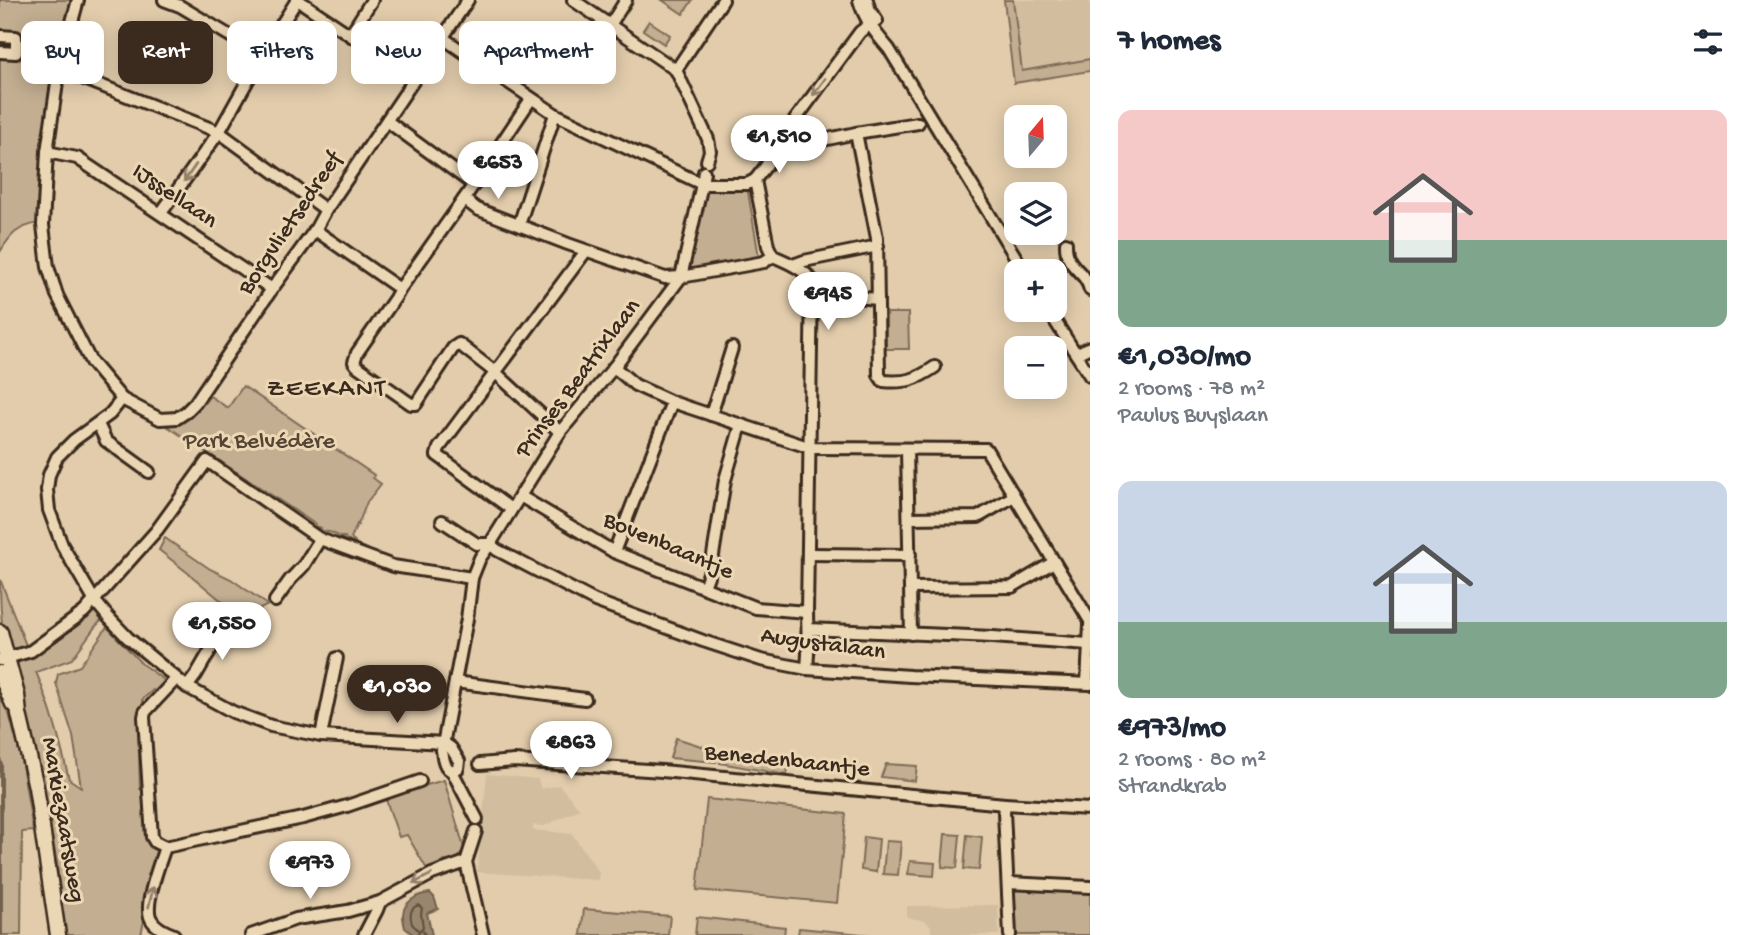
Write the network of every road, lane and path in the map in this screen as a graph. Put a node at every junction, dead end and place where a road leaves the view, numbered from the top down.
1 (78, 0) edge
2 (164, 0) edge
3 (297, 0) edge
4 (372, 0) edge
5 (468, 0) edge
6 (573, 0) edge
7 (626, 0) edge
8 (723, 0) edge
9 (859, 0) edge
10 (867, 0) edge
11 (182, 3) edge
12 (72, 21) edge
13 (284, 21) edge
14 (604, 21) edge
15 (613, 21) edge
16 (873, 22) junction
17 (616, 29) edge
18 (227, 32) edge
19 (350, 34) joint
20 (445, 35) edge
21 (0, 36) edge
22 (445, 39) edge
23 (0, 52) edge
24 (676, 70) junction
25 (57, 84) edge
26 (97, 84) edge
27 (246, 84) edge
28 (412, 84) edge
29 (531, 99) junction
30 (555, 114) junction
31 (387, 121) junction
32 (918, 123) dead end
33 (219, 132) junction
34 (856, 133) junction
35 (776, 150) junction
36 (47, 152) junction
37 (755, 180) junction
38 (702, 184) junction
39 (474, 185) junction
40 (464, 199) junction
41 (326, 210) junction
42 (161, 213) junction
43 (519, 225) junction
44 (315, 230) junction
45 (1066, 245) edge
46 (878, 246) junction
47 (586, 251) junction
48 (773, 256) junction
49 (1016, 259) edge
50 (793, 265) junction
51 (681, 277) junction
52 (272, 289) junction
53 (400, 289) junction
54 (812, 289) junction
55 (1090, 290) edge
56 (878, 299) junction
57 (1056, 322) edge
58 (1090, 347) edge
59 (732, 348) dead end
60 (1076, 354) junction
61 (614, 367) junction
62 (935, 367) dead end
63 (496, 373) junction
64 (1090, 376) edge
65 (122, 399) junction
66 (672, 402) junction
67 (711, 415) junction
68 (98, 424) junction
69 (741, 425) junction
70 (560, 432) junction
71 (811, 448) junction
72 (907, 450) junction
73 (149, 472) dead end
74 (520, 496) junction
75 (1014, 496) junction
76 (511, 509) junction
77 (909, 518) junction
78 (442, 521) dead end
79 (320, 539) junction
80 (491, 544) junction
81 (614, 552) junction
82 (808, 554) junction
83 (909, 555) junction
84 (1054, 562) junction
85 (472, 578) junction
86 (704, 587) junction
87 (911, 588) junction
88 (1090, 597) edge
89 (94, 600) junction
90 (275, 601) dead end
91 (1079, 603) junction
92 (807, 612) junction
93 (229, 618) dead end
94 (1090, 623) edge
95 (808, 629) junction
96 (0, 632) edge
97 (911, 634) junction
98 (1089, 650) edge
99 (337, 658) dead end
100 (4, 659) edge
101 (807, 669) junction
102 (0, 673) edge
103 (176, 679) junction
104 (456, 682) junction
105 (1088, 683) edge
106 (187, 687) junction
107 (584, 699) dead end
108 (19, 714) junction
109 (321, 736) junction
110 (444, 743) junction
111 (480, 764) dead end
112 (420, 781) dead end
113 (1005, 804) junction
114 (1090, 808) edge
115 (477, 819) dead end
116 (476, 831) dead end
117 (165, 847) junction
118 (466, 862) junction
119 (1008, 883) junction
120 (1090, 887) edge
121 (380, 902) junction
122 (58, 935) edge
123 (174, 935) edge
124 (251, 935) edge
125 (364, 935) edge
126 (483, 935) edge
127 (1010, 935) edge

1 - 12 street
2 - 11 street
3 - 13 street
3 - 19 street
4 - 19 street
5 - 20 street, Borgvlietsedreef
6 - 14 street
7 - 15 street
8 - 24 street
9 - 16 street
10 - 16 street
11 - 18 street
16 -> 35 street
16 - 49 street
17 - 24 street
21 - 23 street
22 - 29 street
24 - 38 street
25 - 36 street
26 - 33 street
27 - 33 street
28 - 31 street, Borgvlietsedreef
29 - 30 street
29 - 39 street
30 - 38 street
30 - 43 street
31 - 39 street
31 - 41 street, Borgvlietsedreef
32 - 34 street
33 - 41 street
33 -> 42 street
34 - 35 street
34 - 46 street
35 - 37 street
36 - 42 street, IJssellaan
36 - 65 street
37 - 38 street
37 - 48 street
38 - 51 street
39 - 40 street
40 - 43 street
40 - 53 street
41 - 44 street, Borgvlietsedreef
42 - 52 street, IJssellaan
43 - 47 street
44 - 52 street, Borgvlietsedreef
44 - 53 street
45 - 55 street
46 - 50 street
46 - 56 street
47 - 51 street
47 - 63 street
48 - 50 street
48 - 51 street
50 - 54 street
51 - 61 street, Prinses Beatrixlaan
52 - 65 street, Borgvlietsedreef
53 - 63 street
54 - 56 street
54 - 71 street
56 - 62 street
57 - 60 street
58 - 60 street
59 - 67 street
60 - 64 street
61 - 66 street
61 - 70 street, Prinses Beatrixlaan
63 - 70 street
63 - 76 street
65 - 68 street
66 - 67 street
66 - 81 street
67 - 69 street
68 - 73 street
68 - 89 street
69 - 71 street
69 - 86 street
70 - 74 street, Prinses Beatrixlaan
71 - 72 street
71 - 82 street
72 - 75 street
72 - 77 street
74 - 76 street, Prinses Beatrixlaan
74 - 81 street, Bovenbaantje
75 - 77 street
75 - 84 street
76 - 80 street, Prinses Beatrixlaan
77 - 83 street
78 - 80 street, Augustalaan
79 - 85 street
79 - 89 street
79 - 90 street
80 - 85 street, Prinses Beatrixlaan
80 - 101 street, Augustalaan
81 - 86 street, Bovenbaantje
82 - 83 street
82 - 92 street
83 - 87 street
84 - 87 street
84 - 91 street
85 - 104 street
86 - 92 street, Bovenbaantje
87 - 97 street
88 - 91 street
89 - 100 street
89 - 103 street
91 - 94 street
92 - 95 street
93 - 106 street
94 - 98 street
95 - 97 street
95 - 101 street
96 - 100 main road, Markiezaatsweg
97 - 98 street
98 - 105 street
99 - 109 street
100 - 108 main road, Markiezaatsweg
101 - 105 street, Augustalaan
102 - 108 main road, Markiezaatsweg
103 - 106 street
103 - 117 street
104 - 107 street
104 - 110 street
106 - 109 street
108 - 122 main road, Markiezaatsweg
109 - 110 street
110 - 115 street
111 - 113 street, Benedenbaantje
112 - 117 street
113 - 114 street, Benedenbaantje
113 - 119 street
116 - 118 street
123 -> 117 street
118 -> 121 street
118 - 126 street
119 - 120 street
119 - 127 street
121 - 124 street
121 - 125 street

